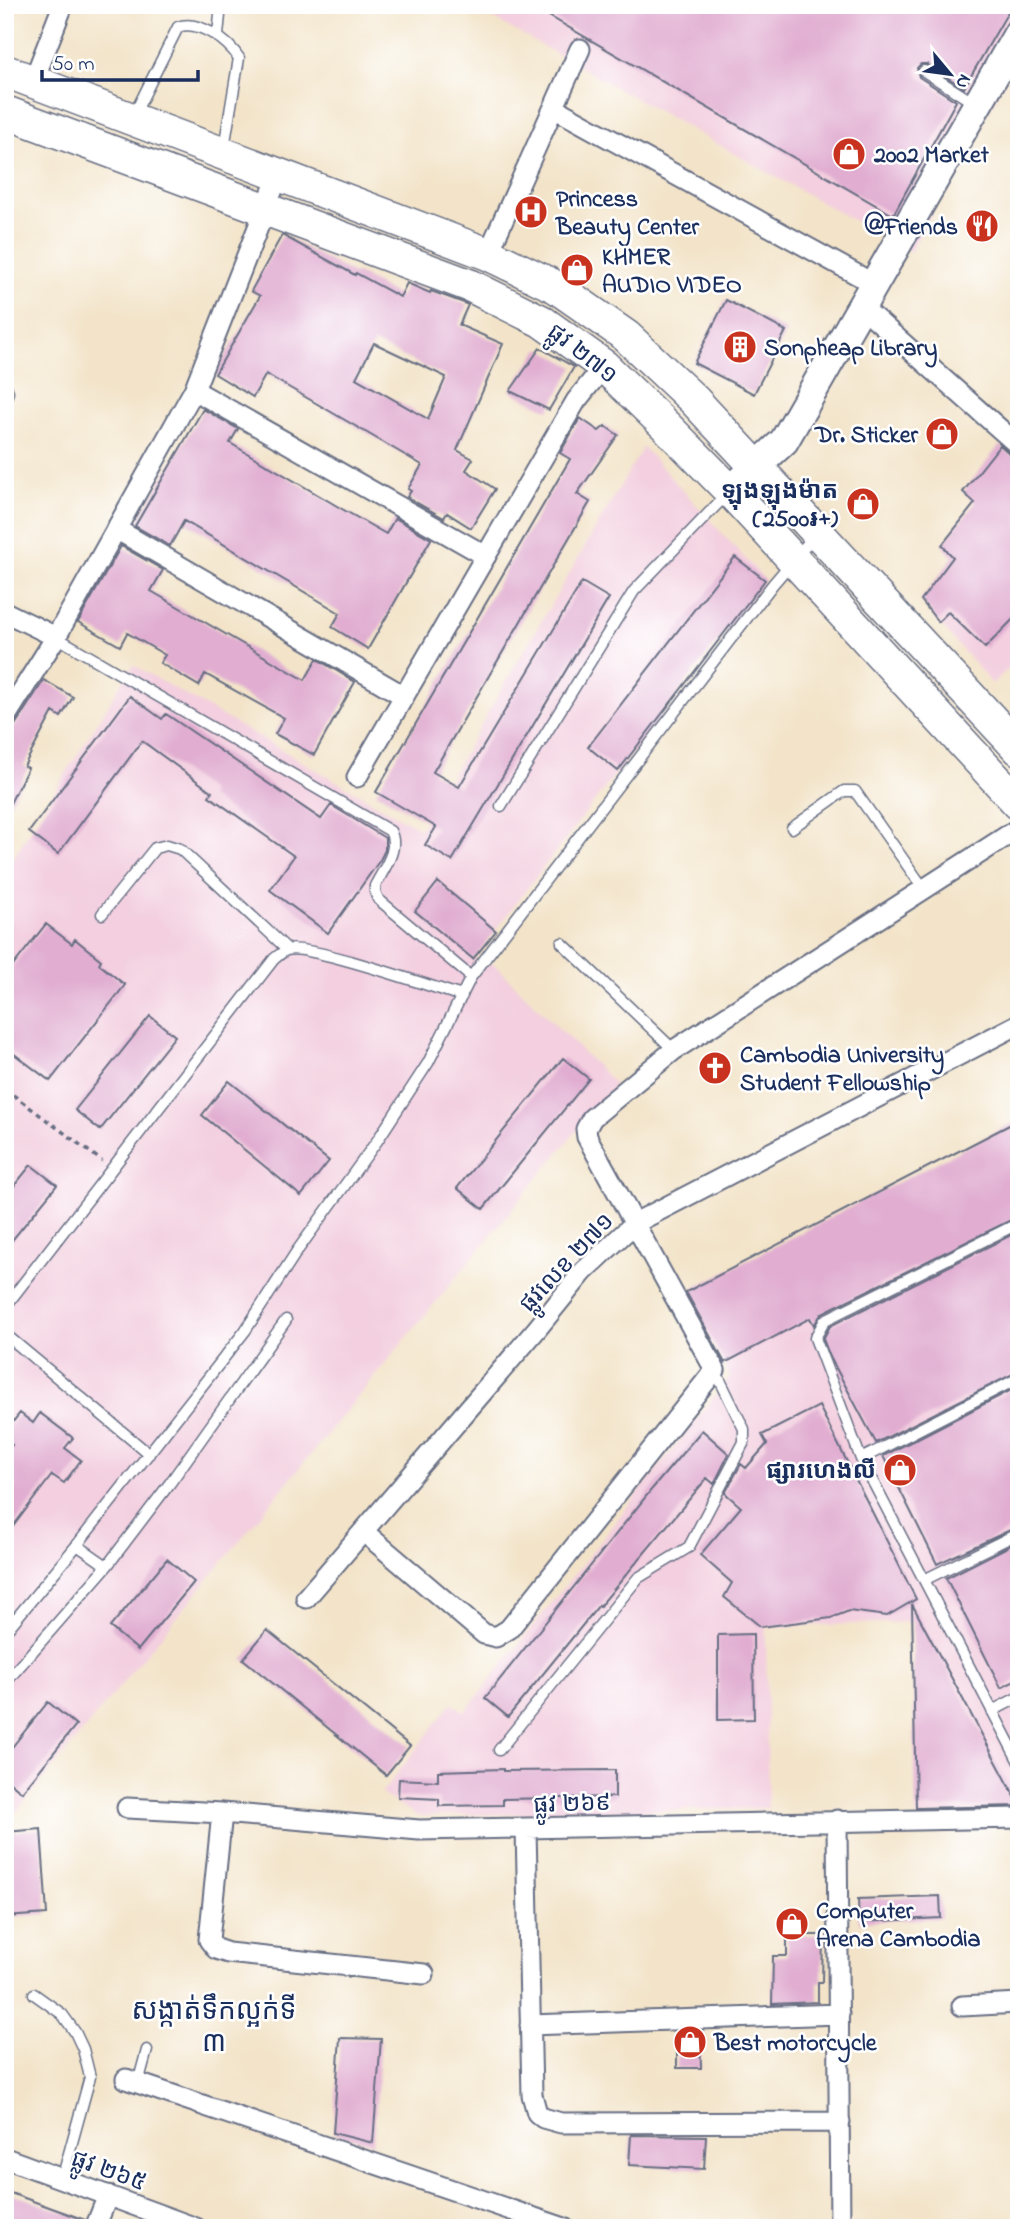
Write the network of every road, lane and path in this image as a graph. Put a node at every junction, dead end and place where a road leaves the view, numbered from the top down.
1 (63, 5) edge
2 (221, 5) edge
3 (1019, 32) edge
4 (218, 35) junction
5 (580, 49) dead end
6 (924, 71) dead end
7 (19, 76) edge
8 (977, 104) junction
9 (554, 108) junction
10 (5, 112) edge
11 (132, 119) junction
12 (223, 153) junction
13 (279, 174) junction
14 (265, 209) junction
15 (488, 254) junction
16 (868, 295) junction
17 (604, 366) junction
18 (5, 383) edge
19 (194, 390) junction
20 (5, 401) edge
21 (1019, 446) edge
22 (757, 467) junction
23 (730, 491) junction
24 (116, 529) junction
25 (817, 532) junction
26 (486, 556) junction
27 (792, 561) junction
28 (5, 612) edge
29 (56, 637) junction
30 (404, 696) junction
31 (5, 718) edge
32 (1019, 749) edge
33 (357, 777) dead end
34 (1019, 804) edge
35 (501, 806) dead end
36 (792, 828) dead end
37 (1019, 828) edge
38 (923, 889) junction
39 (102, 914) dead end
40 (562, 943) dead end
41 (287, 949) junction
42 (471, 977) junction
43 (462, 996) junction
44 (1019, 1024) edge
45 (674, 1050) junction
46 (5, 1089) edge
47 (112, 1168) junction
48 (635, 1223) junction
49 (1019, 1223) edge
50 (5, 1307) edge
51 (286, 1320) dead end
52 (5, 1334) edge
53 (715, 1370) junction
54 (1019, 1378) edge
55 (149, 1454) junction
56 (861, 1459) junction
57 (364, 1532) junction
58 (1019, 1533) edge
59 (77, 1545) junction
60 (107, 1566) junction
61 (924, 1580) junction
62 (306, 1598) dead end
63 (5, 1632) edge
64 (5, 1682) edge
65 (1019, 1697) edge
66 (992, 1711) junction
67 (1019, 1732) edge
68 (1006, 1737) junction
69 (499, 1750) dead end
70 (1019, 1762) edge
71 (127, 1808) dead end
72 (222, 1813) junction
73 (1019, 1818) edge
74 (837, 1820) junction
75 (526, 1829) junction
76 (424, 1974) dead end
77 (34, 1994) dead end
78 (1019, 2003) edge
79 (962, 2006) dead end
80 (839, 2014) junction
81 (530, 2025) junction
82 (147, 2050) dead end
83 (132, 2081) joint
84 (839, 2122) junction
85 (5, 2158) edge
86 (62, 2179) junction
87 (107, 2195) junction
88 (95, 2228) edge
89 (196, 2228) edge
90 (564, 2228) edge
91 (840, 2228) edge

1 - 7 street
2 - 4 lane
3 - 8 street
4 - 11 lane
4 - 12 lane
5 - 9 street
6 - 8 lane
7 - 11 main road, ផ្លូវ ២៧១
8 - 16 street
9 - 15 street
9 - 16 street
10 - 14 main road, ផ្លូវ ២៧១
11 - 12 main road, ផ្លូវ ២៧១
12 - 13 main road, ផ្លូវ ២៧១
13 - 14 street
13 - 15 main road, ផ្លូវ ២៧១
14 - 17 main road, ផ្លូវ ២៧១
14 - 19 street
15 - 22 main road, ផ្លូវ ២៧១
16 - 21 street
16 - 22 street
17 - 23 main road, ផ្លូវ ២៧១
17 - 26 street
18 - 20 lane
19 - 24 street
19 - 26 street
22 - 23 street
22 - 25 main road, ផ្លូវ ២៧១
23 - 27 main road, ផ្លូវ ២៧១
23 - 35 lane
24 - 29 street
24 - 30 street
25 - 27 lane
25 - 32 main road, ផ្លូវ ២៧១
26 - 30 street
27 - 34 main road, ផ្លូវ ២៧១
27 - 42 lane
28 - 29 street
29 - 31 street
29 - 42 lane
30 - 33 street
36 - 38 lane
37 - 38 street
38 - 45 street
39 - 41 lane
40 - 45 lane
41 - 43 lane
41 - 47 lane
42 - 43 lane
43 - 55 lane
44 - 48 street, ផ្លូវលេខ ២៧១
45 - 48 street
46 - 47 path
47 - 50 lane
48 - 53 street
48 - 57 street, ផ្លូវលេខ ២៧១
49 - 56 lane
51 - 60 lane
52 - 55 lane
53 - 57 street
53 - 69 lane
54 - 56 lane
55 - 59 lane
56 - 61 lane
57 - 62 street, ផ្លូវលេខ ២៧១
58 - 61 lane
59 - 60 lane
59 - 63 lane
60 - 64 lane
61 - 66 lane
65 - 66 lane
66 - 68 lane
67 - 68 lane
68 - 70 lane
71 - 72 street, ផ្លូវ ២៦៩
72 - 75 street, ផ្លូវ ២៦៩
72 - 76 street
73 - 74 street, ផ្លូវ ២៦៩
74 - 75 street, ផ្លូវ ២៦៩
74 - 80 street
75 - 81 street
77 - 86 lane
78 - 79 street
80 - 81 street
80 - 84 street
81 - 84 street
82 - 83 lane
83 - 90 street
84 - 91 street
85 - 86 street, ផ្លូវ ២៦៥
86 - 87 street, ផ្លូវ ២៦៥
87 - 88 street
87 - 89 street, ផ្លូវ ២៦៥

